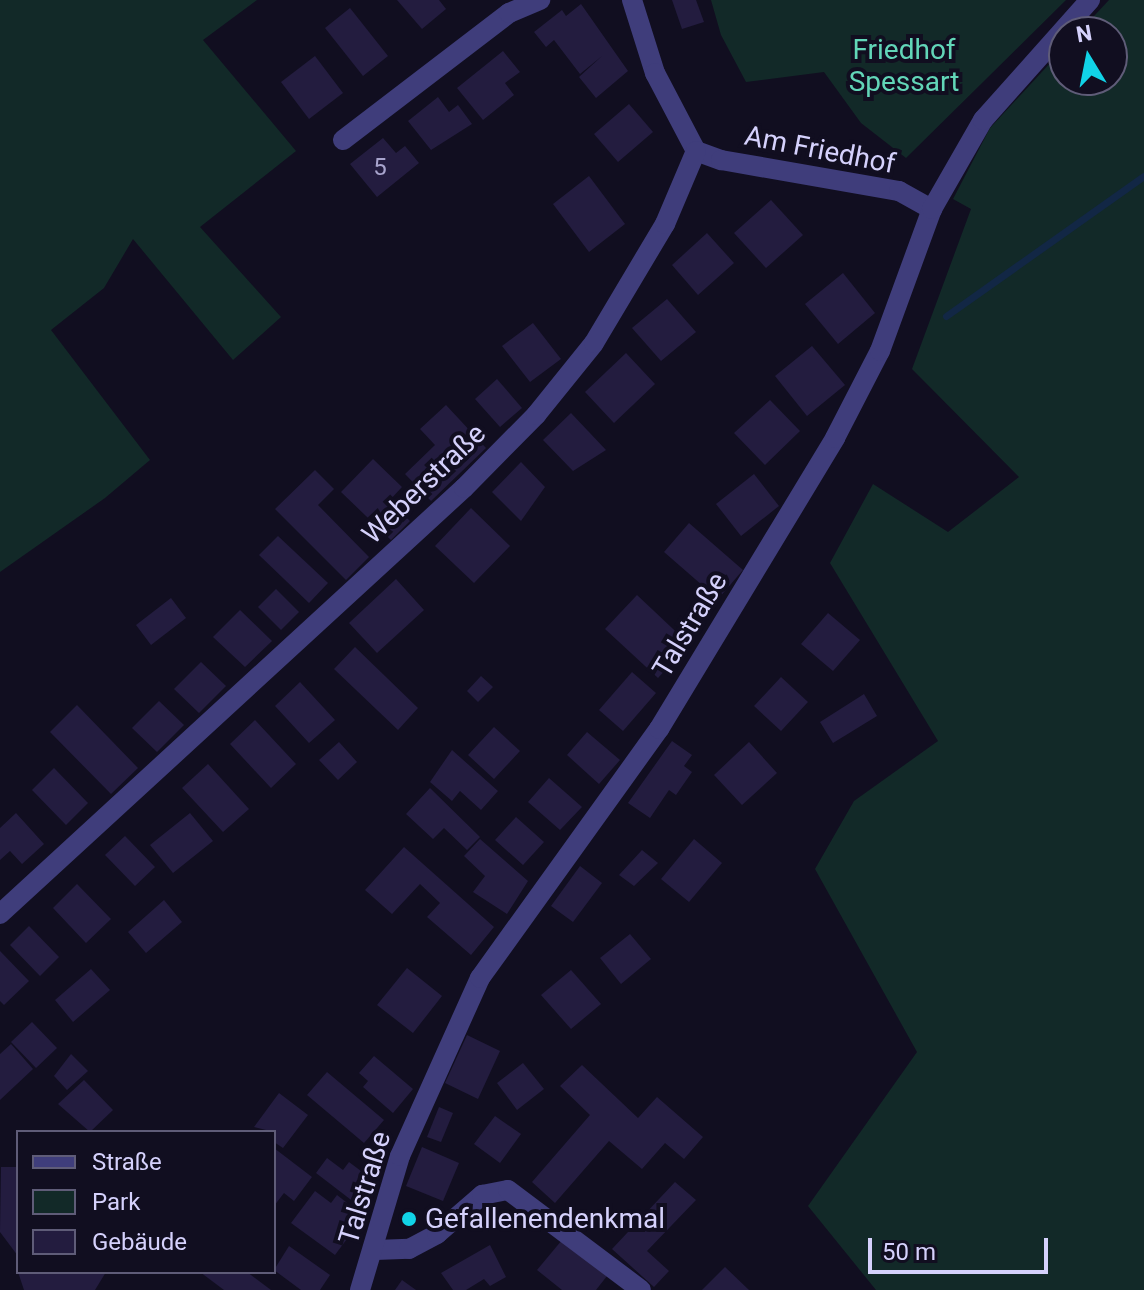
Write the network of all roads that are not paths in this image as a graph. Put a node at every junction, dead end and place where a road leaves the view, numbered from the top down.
1 (540, 0) edge
2 (632, 0) edge
3 (1090, 0) edge
4 (343, 140) dead end
5 (696, 151) junction
6 (932, 209) junction
7 (0, 914) edge
8 (375, 1250) junction
9 (360, 1290) edge
10 (641, 1290) edge

1 - 4 street
2 - 5 street
3 - 6 street, Talstraße
5 - 6 street, Am Friedhof
5 - 7 street, Weberstraße
6 - 8 street, Talstraße
8 - 9 street, Talstraße
8 - 10 street

